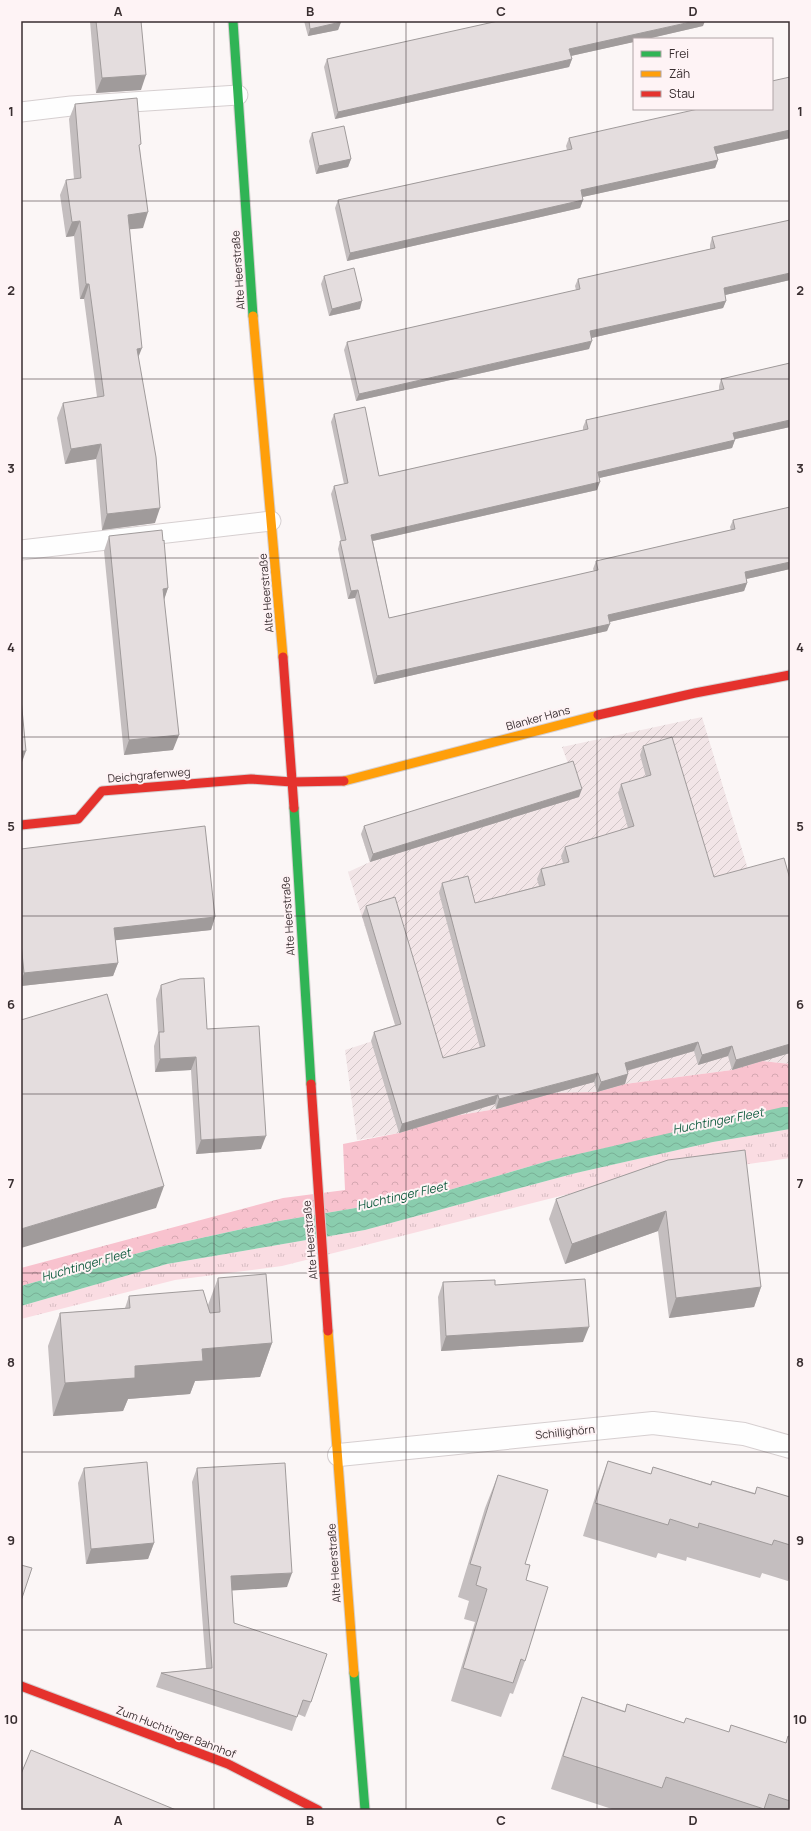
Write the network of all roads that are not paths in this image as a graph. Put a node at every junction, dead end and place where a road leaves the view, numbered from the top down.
1 (233, 21) edge
2 (238, 95) junction
3 (21, 112) edge
4 (271, 521) junction
5 (21, 550) edge
6 (790, 675) edge
7 (292, 782) junction
8 (21, 825) edge
9 (790, 1447) edge
10 (339, 1455) junction
11 (21, 1686) edge
12 (318, 1810) edge
13 (365, 1810) edge

1 - 2 street, Alte Heerstraße
2 - 3 lane
2 - 4 street, Alte Heerstraße
4 - 5 lane
4 - 7 street, Alte Heerstraße
6 - 7 street, Blanker Hans
7 - 8 street, Deichgrafenweg
7 - 10 street, Alte Heerstraße
9 - 10 street, Schillighörn
10 - 13 street, Alte Heerstraße
11 - 12 street, Zum Huchtinger Bahnhof

